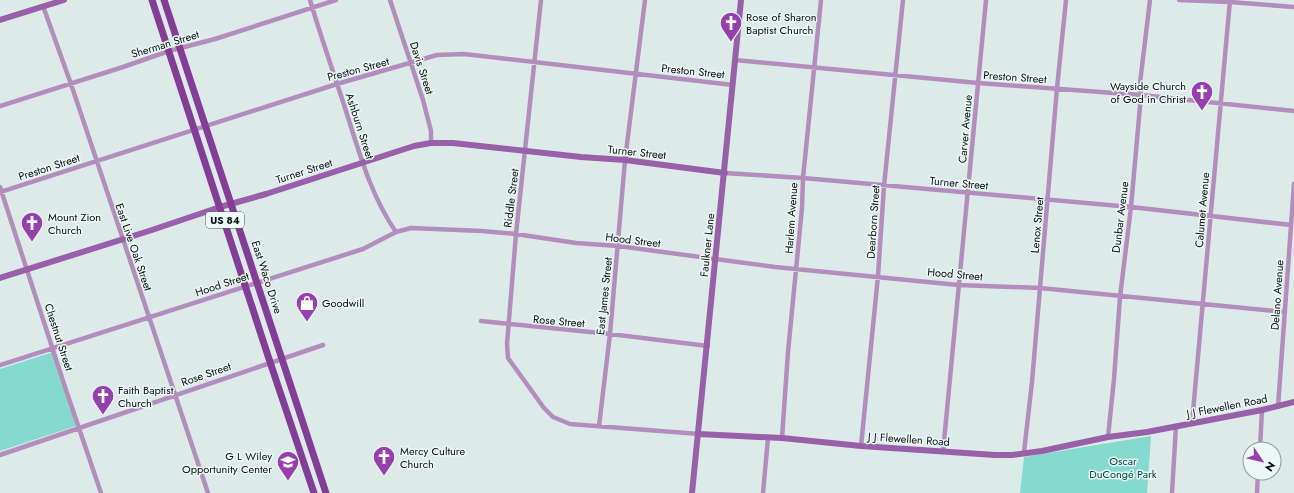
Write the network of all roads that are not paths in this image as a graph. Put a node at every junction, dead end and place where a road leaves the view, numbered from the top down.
1 (64, 0) edge
2 (152, 0) edge
3 (164, 0) edge
4 (310, 0) edge
5 (336, 0) edge
6 (390, 0) edge
7 (542, 0) edge
8 (645, 0) edge
9 (741, 0) edge
10 (821, 0) edge
11 (903, 0) edge
12 (986, 0) edge
13 (1066, 0) edge
14 (1150, 0) edge
15 (1179, 0) edge
16 (1230, 1) edge
17 (43, 6) junction
18 (312, 7) junction
19 (1294, 7) edge
20 (0, 20) edge
21 (180, 48) junction
22 (169, 51) junction
23 (735, 60) junction
24 (534, 63) junction
25 (411, 64) junction
26 (815, 68) junction
27 (636, 74) junction
28 (896, 76) junction
29 (978, 83) junction
30 (71, 84) junction
31 (337, 84) junction
32 (733, 85) junction
33 (1058, 88) junction
34 (1141, 95) junction
35 (1221, 103) junction
36 (0, 106) edge
37 (1294, 111) edge
38 (206, 125) junction
39 (195, 129) junction
40 (431, 143) junction
41 (526, 152) junction
42 (625, 160) junction
43 (96, 162) junction
44 (363, 163) junction
45 (725, 173) junction
46 (803, 178) junction
47 (1294, 184) edge
48 (884, 186) junction
49 (1, 190) edge
50 (968, 194) junction
51 (1048, 200) junction
52 (231, 204) junction
53 (220, 207) junction
54 (1131, 207) junction
55 (1211, 215) junction
56 (1291, 225) junction
57 (396, 232) junction
58 (516, 234) junction
59 (122, 240) junction
60 (618, 246) junction
61 (715, 260) junction
62 (796, 268) junction
63 (27, 270) junction
64 (878, 276) junction
65 (0, 278) edge
66 (257, 283) junction
67 (958, 285) junction
68 (246, 286) junction
69 (1040, 288) junction
70 (1120, 297) junction
71 (1203, 304) junction
72 (1285, 312) junction
73 (148, 318) junction
74 (481, 321) dead end
75 (508, 324) junction
76 (610, 334) junction
77 (323, 344) dead end
78 (708, 346) junction
79 (53, 348) junction
80 (282, 359) junction
81 (270, 362) junction
82 (0, 365) edge
83 (531, 391) joint
84 (174, 394) junction
85 (1294, 402) edge
86 (1278, 407) junction
87 (1262, 410) junction
88 (1192, 423) junction
89 (599, 426) junction
90 (1176, 426) junction
91 (79, 428) junction
92 (699, 434) junction
93 (1108, 437) junction
94 (768, 438) junction
95 (782, 438) junction
96 (1260, 441) edge
97 (861, 446) junction
98 (943, 452) junction
99 (1024, 452) junction
100 (0, 455) edge
101 (1258, 481) edge
102 (101, 493) edge
103 (208, 493) edge
104 (314, 493) edge
105 (326, 493) edge
106 (692, 493) edge
107 (763, 493) edge
108 (1172, 493) edge
109 (1257, 493) edge

1 - 17 street
2 - 22 main road, East Waco Drive / US 84
3 - 21 main road, East Waco Drive / US 84
4 - 18 street, Ashburn Street
5 - 18 street, Sherman Street
6 - 25 street, Davis Street
7 - 24 street, Riddle Street
8 - 27 street, East James Street
9 - 23 street, Faulkner Lane
10 - 26 street, Harlem Avenue
11 - 28 street, Dearborn Street
12 - 29 street, Carver Avenue
13 - 33 street, Lenox Street
14 - 34 street, Dunbar Avenue
15 - 16 street
16 - 19 street
16 - 35 street, Calumet Avenue
17 - 20 street
17 - 30 street, East Live Oak Street
18 - 21 street, Sherman Street
18 - 31 street, Ashburn Street
21 - 22 street, Sherman Street
21 - 38 main road, East Waco Drive / US 84
22 - 30 street, Sherman Street
22 - 39 main road, East Waco Drive / US 84
23 - 26 street, Preston Street
23 - 32 street, Faulkner Lane
24 - 25 street, Preston Street
24 - 27 street, Preston Street
24 - 41 street, Riddle Street
25 - 31 street, Preston Street
25 - 40 street, Davis Street
26 - 28 street, Preston Street
26 - 46 street, Harlem Avenue
27 - 32 street, Preston Street
27 - 42 street, East James Street
28 - 29 street, Preston Street
28 - 48 street, Dearborn Street
29 - 33 street, Preston Street
29 - 50 street, Carver Avenue
30 - 36 street, Sherman Street
30 - 43 street, East Live Oak Street
31 - 38 street, Preston Street
31 - 44 street, Ashburn Street
32 - 45 street, Faulkner Lane
33 - 34 street, Preston Street
33 - 51 street, Lenox Street
34 - 35 street, Preston Street
34 - 54 street, Dunbar Avenue
35 - 37 street, Preston Street
35 - 55 street, Calumet Avenue
38 - 39 street, Preston Street
38 - 52 main road, East Waco Drive / US 84
39 - 43 street, Preston Street
39 - 53 main road, East Waco Drive / US 84
40 - 41 street, Turner Street
40 - 44 street, Turner Street
41 - 42 street, Turner Street
41 - 58 street, Riddle Street
42 - 45 street, Turner Street
42 - 60 street, East James Street
43 - 49 street, Preston Street
43 - 59 street, East Live Oak Street
44 - 52 street, Turner Street
44 - 57 street, Ashburn Street
45 - 46 street, Turner Street
45 - 61 street, Faulkner Lane
46 - 48 street, Turner Street
46 - 62 street, Harlem Avenue
47 - 56 street, Delano Avenue
48 - 50 street, Turner Street
48 - 64 street, Dearborn Street
49 - 63 street, Chestnut Street
50 - 51 street, Turner Street
50 - 67 street, Carver Avenue
51 - 54 street, Turner Street
51 - 69 street, Lenox Street
52 - 53 street, Turner Street
52 - 66 main road, East Waco Drive / US 84
53 - 59 street, Turner Street
53 - 68 main road, East Waco Drive / US 84
54 - 55 street, Turner Street
54 - 70 street, Dunbar Avenue
55 - 56 street, Turner Street
55 - 71 street, Calumet Avenue
56 - 72 street, Delano Avenue
57 - 58 street, Hood Street
57 - 66 street, Hood Street
58 - 60 street, Hood Street
58 - 75 street, Riddle Street
59 - 63 street, Turner Street
59 - 73 street, East Live Oak Street
60 - 61 street, Hood Street
60 - 76 street, East James Street
61 - 62 street, Hood Street
61 - 78 street, Faulkner Lane
62 - 64 street, Hood Street
62 - 95 street, Harlem Avenue
63 - 65 street, Turner Street
63 - 79 street, Chestnut Street
64 - 67 street, Hood Street
64 - 97 street, Dearborn Street
66 - 68 street, Hood Street
66 - 80 main road, East Waco Drive / US 84
67 - 69 street, Hood Street
67 - 98 street, Carver Avenue
68 - 73 street, Hood Street
68 - 81 main road, East Waco Drive / US 84
69 - 70 street, Hood Street
69 - 99 street, Lenox Street
70 - 71 street, Hood Street
70 - 93 street, Dunbar Avenue
71 - 72 street, Hood Street
71 - 88 street, Calumet Avenue
72 - 86 street, Delano Avenue
73 - 79 street, Hood Street
73 - 84 street, East Live Oak Street
74 - 75 street, Rose Street
75 - 76 street, Rose Street
75 - 83 street, Riddle Street
76 - 78 street, Rose Street
76 - 89 street, East James Street
77 - 80 street, Rose Street
78 - 92 street, Faulkner Lane
79 - 82 street, Hood Street
79 - 91 street, Chestnut Street
80 - 81 street, Rose Street
80 - 105 main road, East Waco Drive / US 84
81 - 84 street, Rose Street
81 - 104 main road, East Waco Drive / US 84
83 - 89 street, J J Flewellen Road
84 - 91 street, Rose Street
84 - 103 street, East Live Oak Street
85 - 86 street, J J Flewellen Road
86 - 87 street, J J Flewellen Road
87 - 88 street, J J Flewellen Road
87 - 96 street
88 - 90 street, J J Flewellen Road
89 - 92 street, J J Flewellen Road
90 - 93 street, J J Flewellen Road
90 - 108 street
91 - 100 street, Rose Street
91 - 102 street, Chestnut Street
92 - 94 street, J J Flewellen Road
92 - 106 street, Faulkner Lane
93 - 99 street, J J Flewellen Road
94 - 95 street, J J Flewellen Road
94 - 107 street
95 - 97 street, J J Flewellen Road
97 - 98 street, J J Flewellen Road
98 - 99 street, J J Flewellen Road
101 - 109 street

